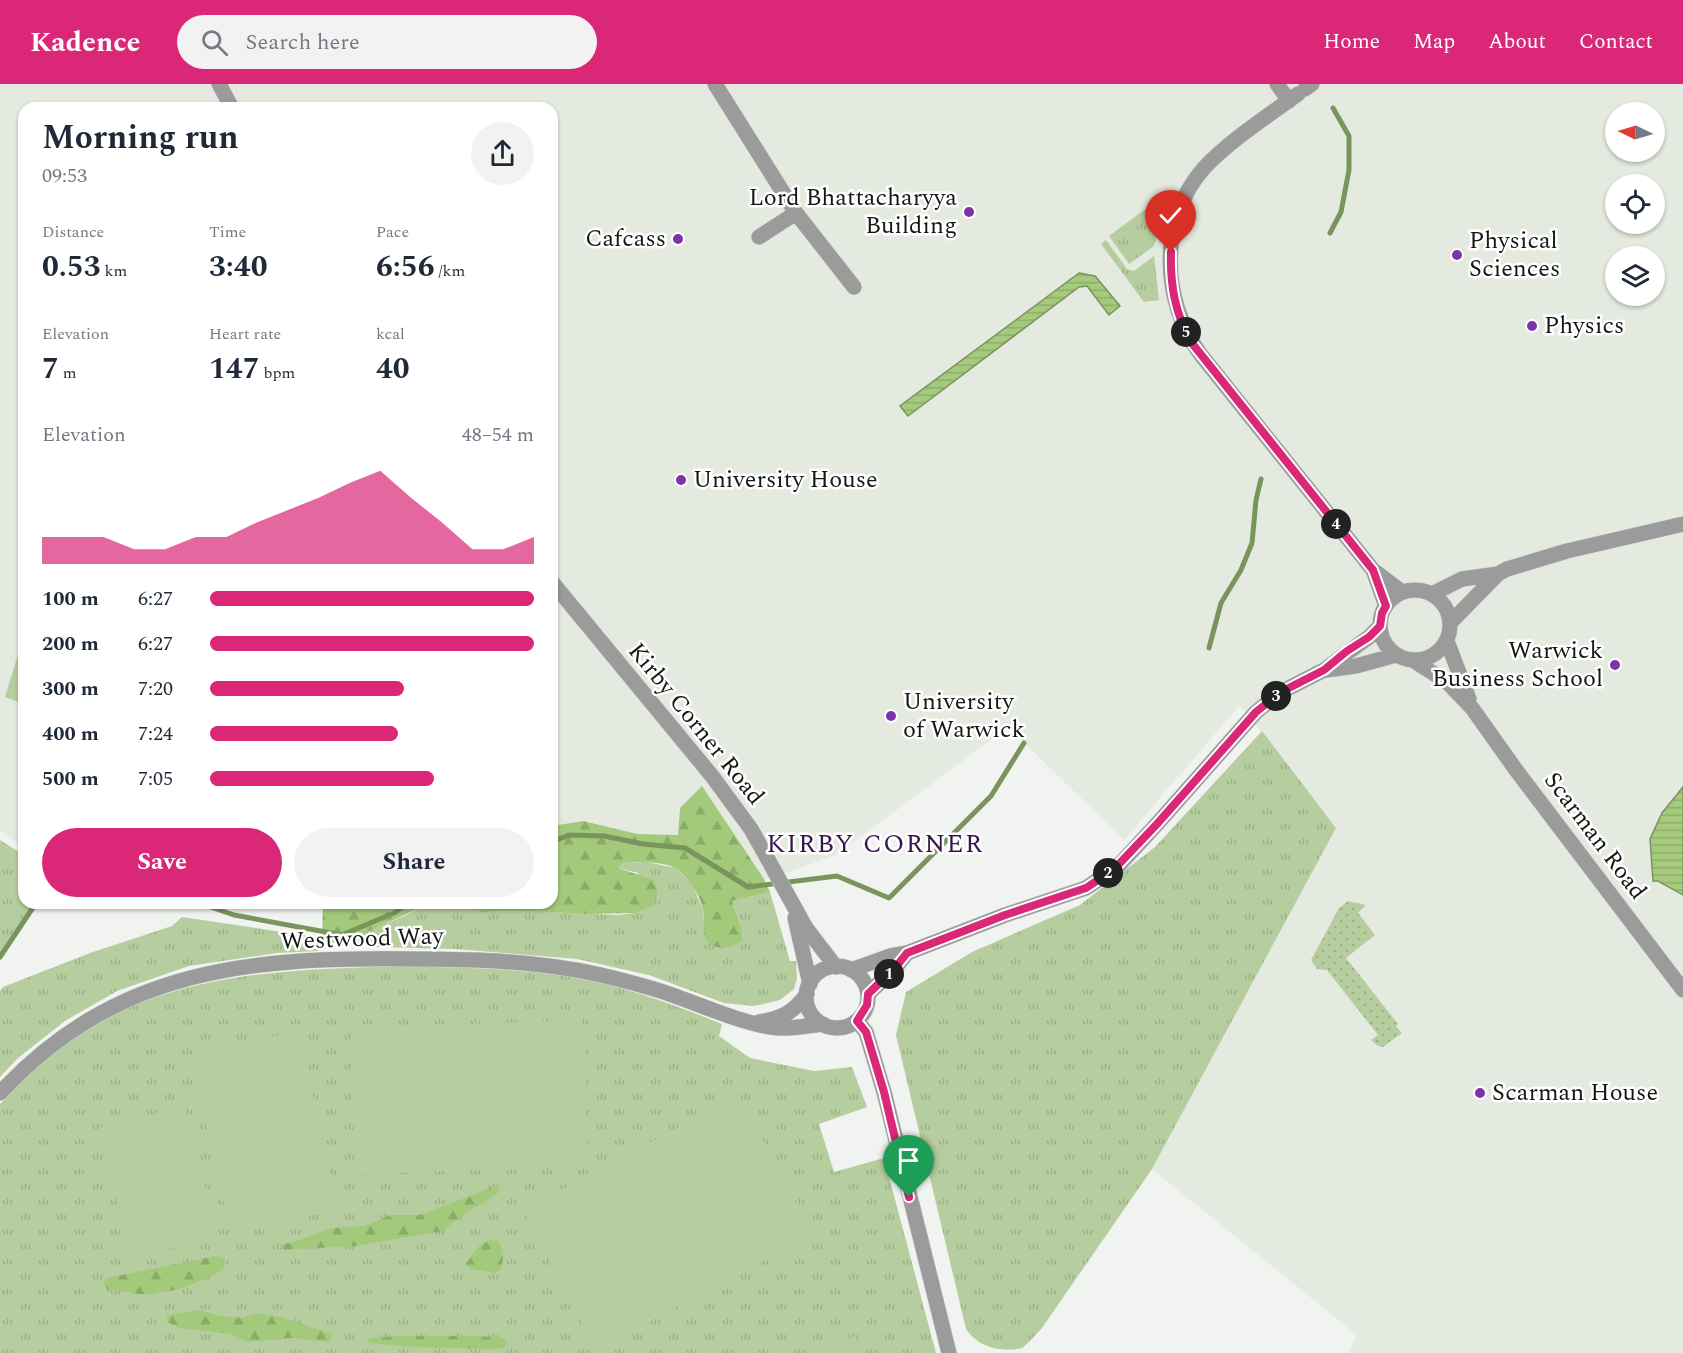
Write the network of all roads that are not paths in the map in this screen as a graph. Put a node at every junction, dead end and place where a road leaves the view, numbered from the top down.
1 (219, 84) edge
2 (716, 84) edge
3 (1277, 84) edge
4 (1301, 92) edge
5 (229, 102) edge
6 (796, 213) junction
7 (759, 237) dead end
8 (854, 287) dead end
9 (1683, 524) edge
10 (1373, 570) junction
11 (1498, 574) junction
12 (558, 589) edge
13 (1402, 592) junction
14 (1432, 594) junction
15 (1386, 606) junction
16 (1450, 623) junction
17 (1380, 626) junction
18 (1447, 641) junction
19 (1396, 655) junction
20 (1414, 661) junction
21 (1324, 670) junction
22 (1472, 708) junction
23 (790, 900) junction
24 (907, 953) junction
25 (844, 968) junction
26 (809, 989) junction
27 (1683, 990) edge
28 (868, 994) junction
29 (857, 1021) junction
30 (753, 1023) junction
31 (824, 1024) junction
32 (0, 1093) edge
33 (949, 1353) edge

1 - 5 street
2 - 6 street
3 - 4 street
4 - 10 street
6 - 7 street
6 - 8 street
9 - 11 street
10 - 13 street
10 - 15 street
11 - 14 street
11 - 16 street
12 - 23 street, Kirby Corner Road
13 - 14 street
13 - 15 street
14 - 16 street
15 - 17 street
16 - 18 street
17 - 19 street
17 - 21 street
18 - 20 street
18 - 22 street, Scarman Road
19 - 20 street
19 - 21 street
20 - 22 street, Scarman Road
21 - 24 street
22 - 27 street, Scarman Road
23 - 25 street, Kirby Corner Road
23 - 26 street, Kirby Corner Road
24 - 25 street
24 - 28 street
25 - 26 street
25 - 28 street
26 - 30 street
26 - 31 street
28 - 29 street
29 - 31 street
29 - 33 street
30 - 31 street, Westwood Way
30 - 32 street, Westwood Way

